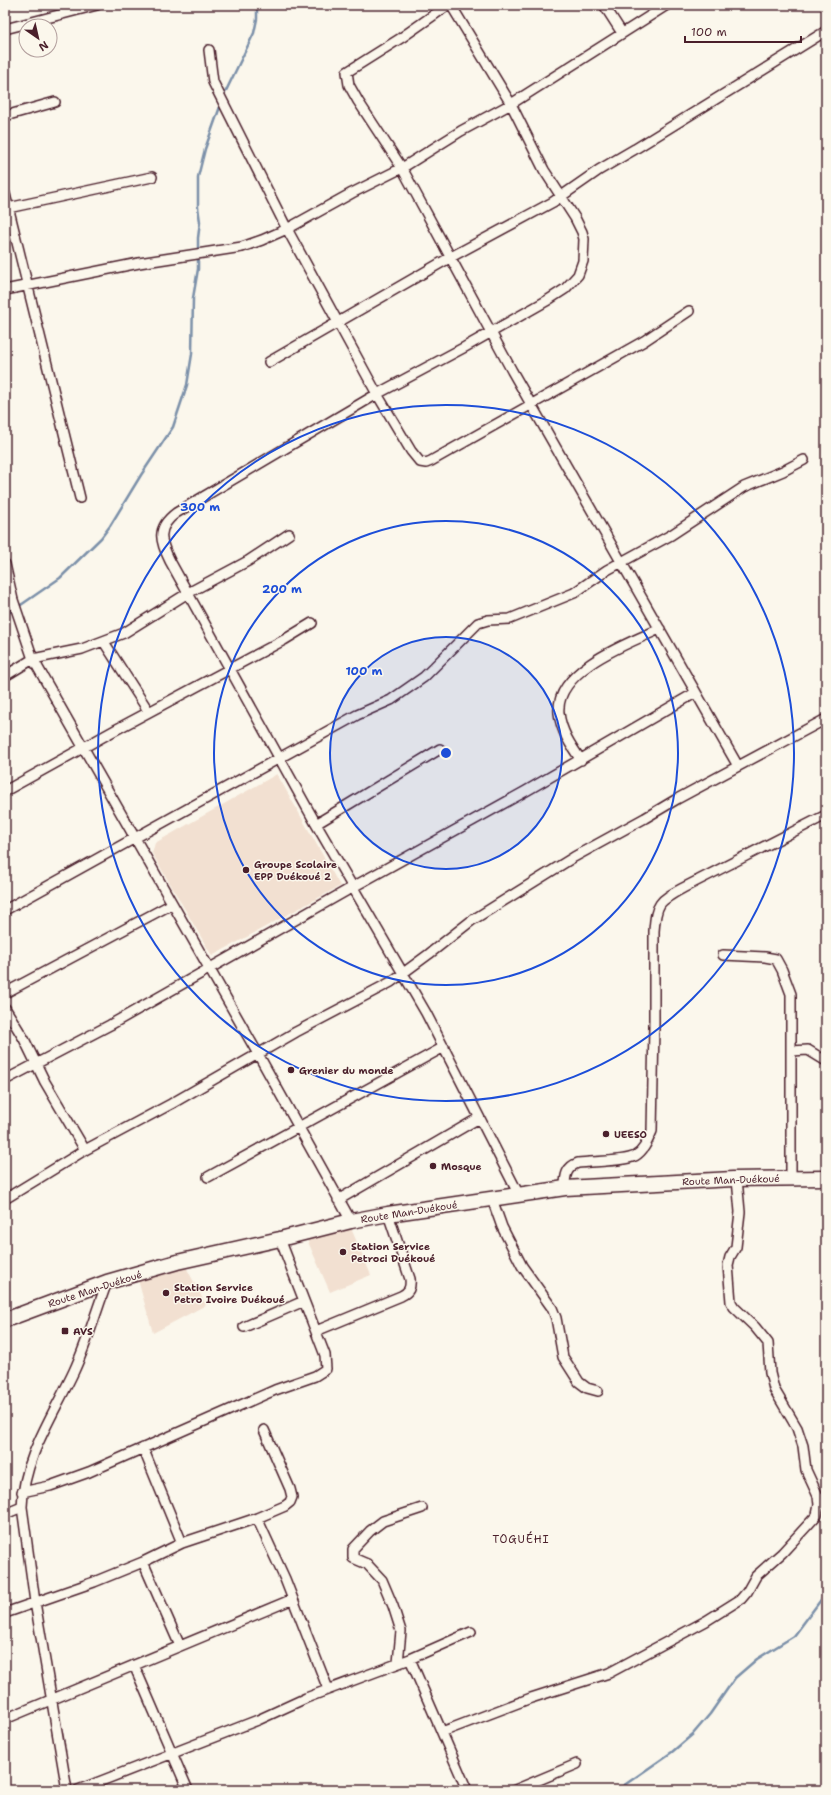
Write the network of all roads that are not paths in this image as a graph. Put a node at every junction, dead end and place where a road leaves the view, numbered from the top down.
1 (97, 5) edge
2 (448, 5) edge
3 (451, 5) edge
4 (604, 5) edge
5 (667, 5) edge
6 (5, 29) edge
7 (826, 31) edge
8 (622, 33) junction
9 (209, 50) dead end
10 (55, 102) dead end
11 (511, 104) junction
12 (5, 116) edge
13 (402, 168) junction
14 (152, 177) dead end
15 (5, 194) edge
16 (561, 196) junction
17 (8, 208) junction
18 (287, 229) junction
19 (451, 258) junction
20 (26, 286) junction
21 (5, 290) edge
22 (690, 311) dead end
23 (338, 323) junction
24 (491, 332) junction
25 (269, 362) dead end
26 (377, 394) junction
27 (532, 404) junction
28 (804, 460) dead end
29 (80, 498) dead end
30 (289, 534) dead end
31 (621, 562) junction
32 (5, 564) edge
33 (188, 593) junction
34 (312, 623) dead end
35 (660, 629) junction
36 (104, 642) junction
37 (33, 659) junction
38 (230, 668) junction
39 (5, 676) edge
40 (695, 693) junction
41 (150, 712) junction
42 (826, 719) edge
43 (84, 748) junction
44 (440, 749) dead end
45 (280, 758) junction
46 (581, 760) junction
47 (738, 766) junction
48 (5, 791) edge
49 (826, 815) edge
50 (316, 824) junction
51 (135, 839) junction
52 (353, 887) junction
53 (172, 904) junction
54 (5, 910) edge
55 (723, 955) dead end
56 (209, 968) junction
57 (404, 974) junction
58 (5, 993) edge
59 (5, 1008) edge
60 (444, 1048) junction
61 (791, 1051) junction
62 (258, 1054) junction
63 (826, 1061) edge
64 (35, 1063) junction
65 (5, 1080) edge
66 (479, 1118) junction
67 (298, 1126) junction
68 (85, 1150) junction
69 (208, 1177) dead end
70 (791, 1178) junction
71 (826, 1178) edge
72 (738, 1179) junction
73 (566, 1188) junction
74 (519, 1195) junction
75 (5, 1198) edge
76 (492, 1199) junction
77 (338, 1200) junction
78 (388, 1214) junction
79 (351, 1221) junction
80 (280, 1239) junction
81 (107, 1282) junction
82 (304, 1301) junction
83 (5, 1320) edge
84 (244, 1327) dead end
85 (316, 1331) junction
86 (598, 1391) dead end
87 (264, 1430) dead end
88 (143, 1448) junction
89 (22, 1492) junction
90 (22, 1507) junction
91 (422, 1508) dead end
92 (5, 1514) edge
93 (257, 1518) junction
94 (182, 1543) junction
95 (143, 1562) junction
96 (293, 1599) junction
97 (34, 1602) junction
98 (5, 1613) edge
99 (471, 1632) dead end
100 (180, 1646) junction
101 (410, 1659) junction
102 (398, 1663) junction
103 (134, 1665) junction
104 (328, 1689) junction
105 (51, 1700) junction
106 (5, 1719) edge
107 (442, 1732) junction
108 (173, 1753) junction
109 (577, 1764) dead end
110 (67, 1790) edge
111 (78, 1790) edge
112 (188, 1790) edge
113 (467, 1790) edge
114 (515, 1790) edge

1 - 6 street
2 - 13 street
3 - 11 street
4 - 8 street
5 - 8 street
7 - 16 street
8 - 11 street
9 - 18 street
10 - 12 street
11 - 13 street
11 - 16 street
13 - 18 street
13 - 19 street
14 - 17 street
15 - 17 street
16 - 19 street
16 - 24 street
17 - 20 street
18 - 20 street
18 - 23 street
19 - 23 street
19 - 24 street
20 - 21 street
20 - 29 street
22 - 27 street
23 - 25 street
23 - 26 street
24 - 26 street
24 - 27 street
26 - 27 street
26 - 33 street
27 - 31 street
28 - 31 street
30 - 33 street
31 - 35 street
31 - 45 street
32 - 37 street
33 - 36 street
33 - 38 street
34 - 38 street
35 - 40 street
35 - 46 street
36 - 37 street
36 - 41 street
37 - 39 street
37 - 43 street
38 - 41 street
38 - 45 street
40 - 46 street
40 - 47 street
41 - 43 street
42 - 47 street
43 - 48 street
43 - 51 street
44 - 50 street
45 - 50 street
45 - 51 street
46 - 52 street
47 - 57 street
49 - 73 street
50 - 52 street
51 - 53 street
51 - 54 street
52 - 56 street
52 - 57 street
53 - 56 street
53 - 58 street
55 - 61 street
56 - 62 street
56 - 64 street
57 - 60 street
57 - 62 street
59 - 64 street
60 - 66 street
60 - 67 street
61 - 63 street
61 - 70 street
62 - 67 street
62 - 68 street
64 - 65 street
64 - 68 street
66 - 74 street
66 - 77 street
67 - 69 street
67 - 77 street
68 - 75 street
70 - 71 main road, Route Man-Duékoué
70 - 72 main road, Route Man-Duékoué
72 - 73 main road, Route Man-Duékoué
72 - 107 street
73 - 74 main road, Route Man-Duékoué
74 - 76 main road, Route Man-Duékoué
76 - 78 main road, Route Man-Duékoué
76 - 86 street
77 - 79 street
78 - 79 main road, Route Man-Duékoué
78 - 85 street
79 - 80 main road, Route Man-Duékoué
80 - 81 main road, Route Man-Duékoué
80 - 82 street
81 - 83 main road, Route Man-Duékoué
81 - 89 street
82 - 84 street
82 - 85 street
85 - 88 street
87 - 93 street
88 - 89 street
88 - 94 street
89 - 90 street
90 - 92 street
90 - 97 street
91 - 102 street
93 - 94 street
93 - 96 street
94 - 95 street
95 - 97 street
95 - 100 street
96 - 100 street
96 - 104 street
97 - 98 street
97 - 105 street
99 - 101 street
100 - 103 street
101 - 102 street
101 - 107 street
102 - 104 street
103 - 105 street
103 - 108 street
104 - 108 street
105 - 106 street
105 - 110 street
107 - 113 street
108 - 111 street
108 - 112 street
109 - 114 street

